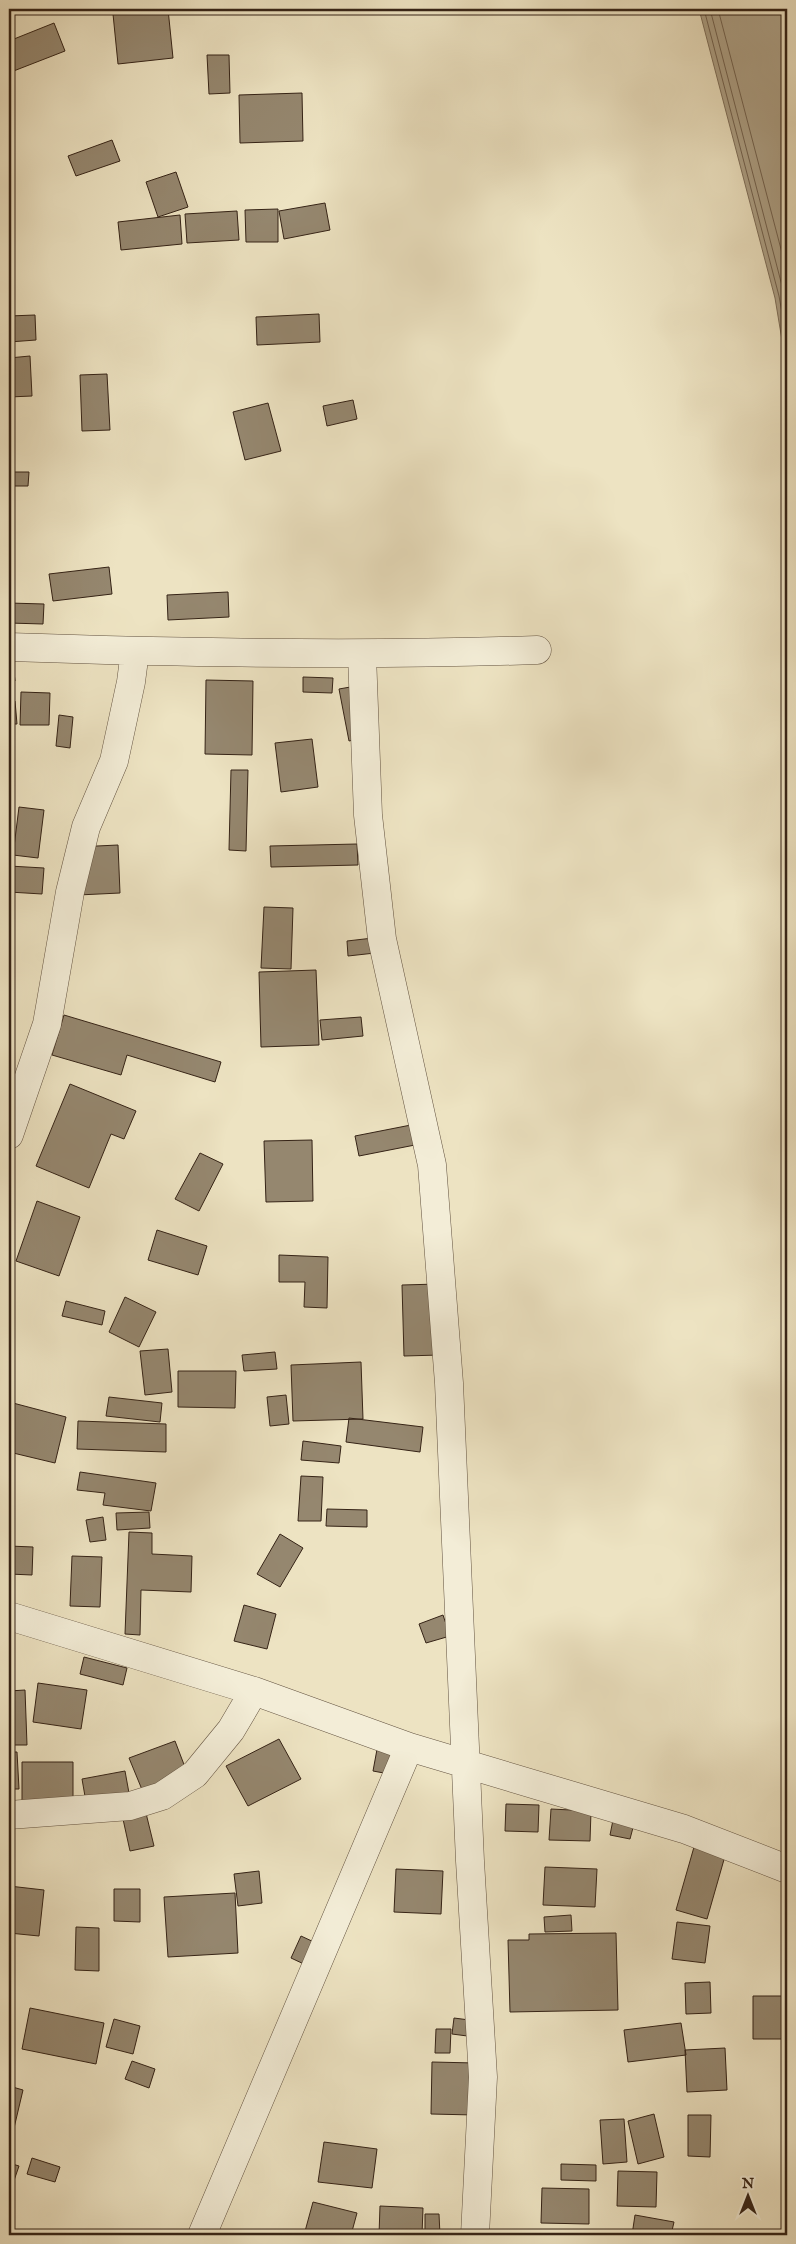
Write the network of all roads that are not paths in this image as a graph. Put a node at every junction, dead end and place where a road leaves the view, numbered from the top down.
1 (9, 647) edge
2 (536, 650) dead end
3 (135, 652) junction
4 (362, 655) junction
5 (9, 1135) edge
6 (9, 1616) edge
7 (254, 1691) junction
8 (409, 1747) junction
9 (466, 1764) junction
10 (9, 1814) edge
11 (787, 1869) edge
12 (202, 2235) edge
13 (475, 2235) edge

1 - 3 street
2 - 4 street
3 - 4 street
3 - 5 street
4 - 9 street
6 - 7 street
7 - 8 street
7 - 10 street
8 - 9 street
8 - 12 street
9 - 11 street
9 - 13 street

